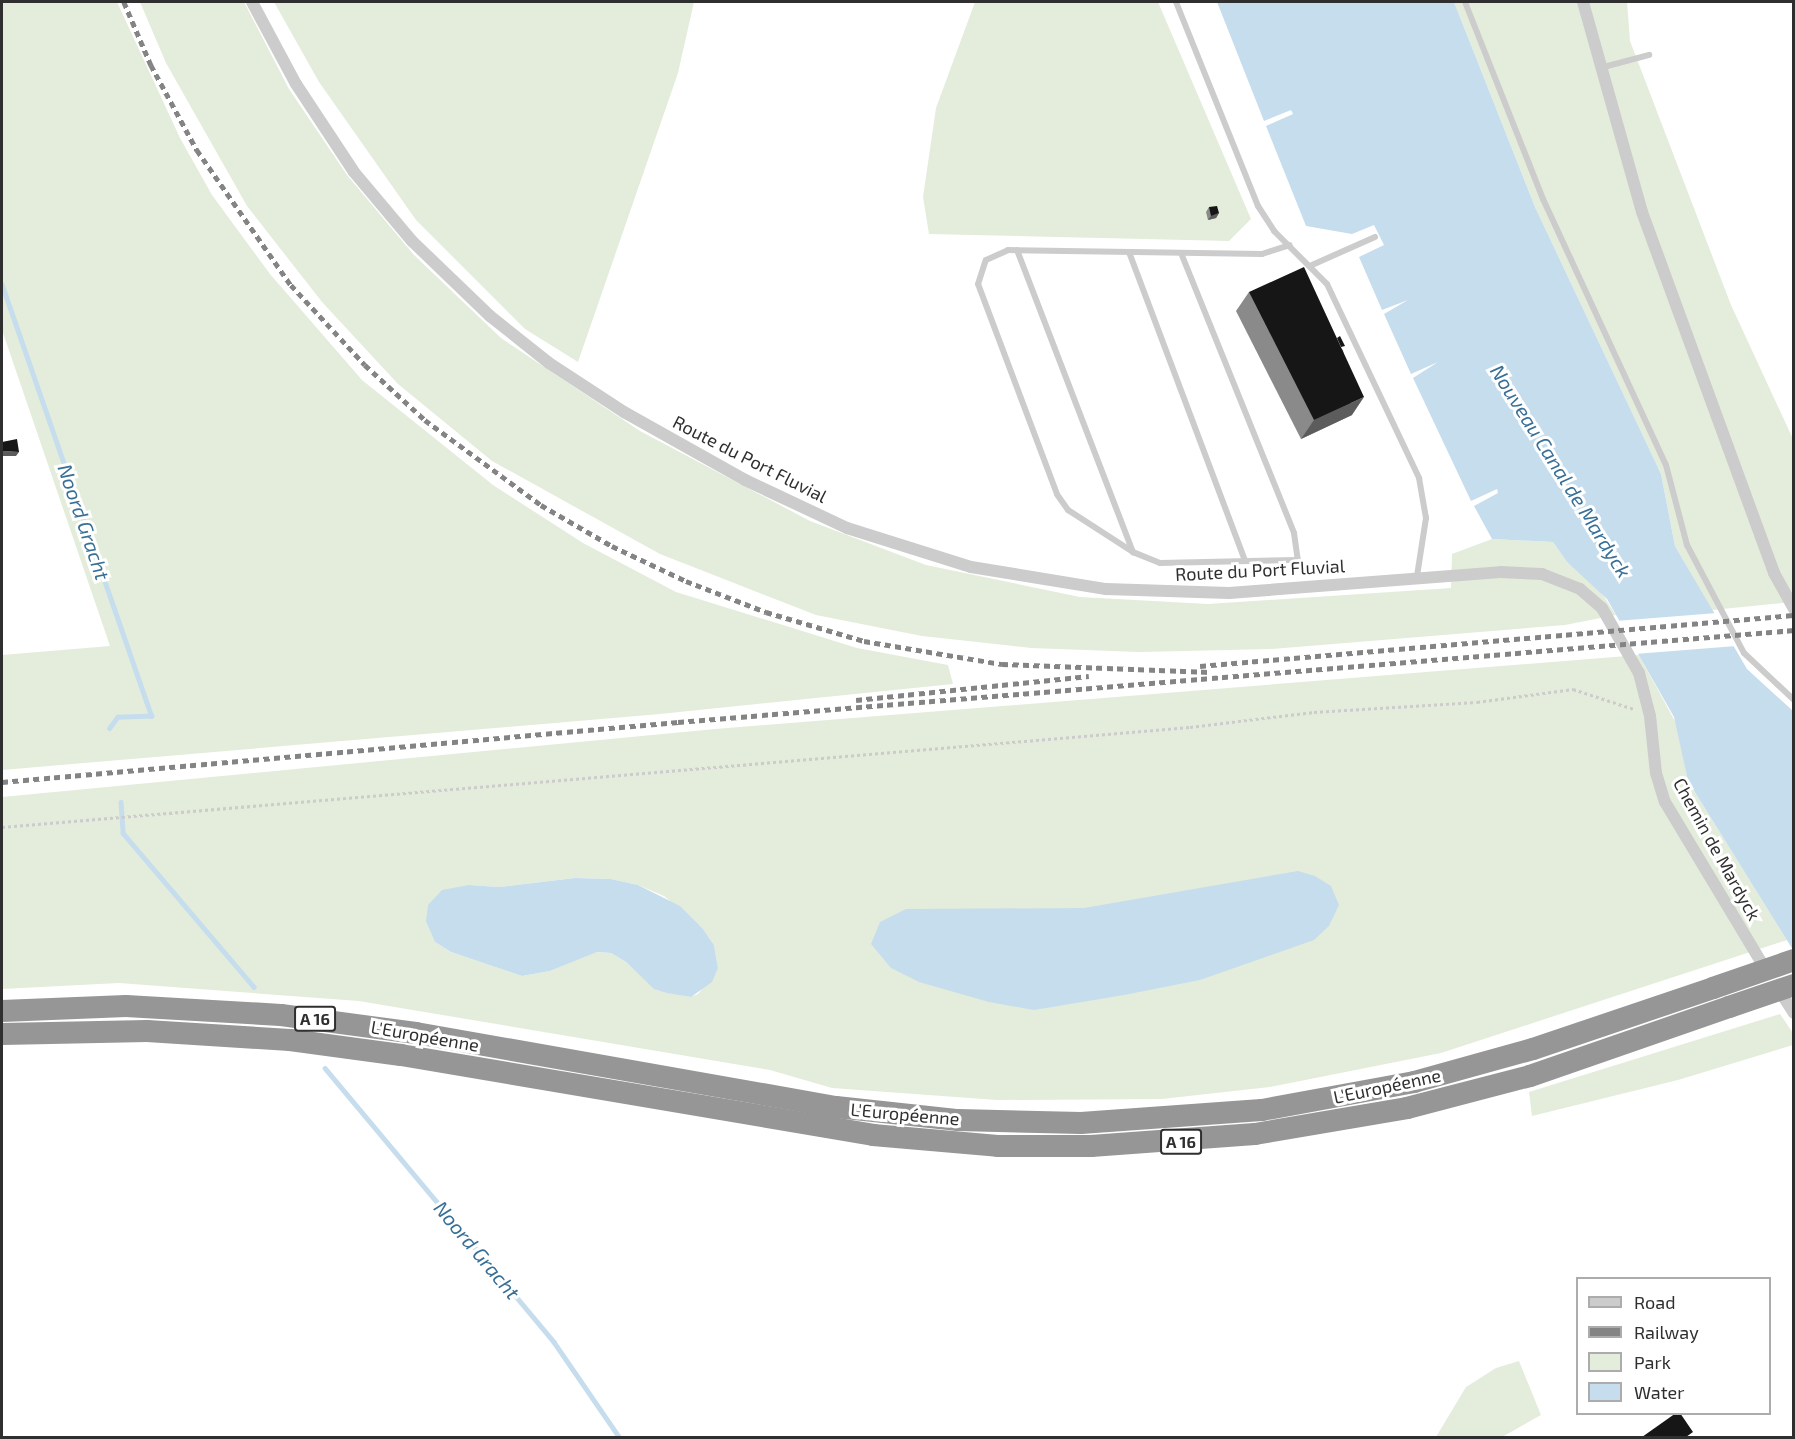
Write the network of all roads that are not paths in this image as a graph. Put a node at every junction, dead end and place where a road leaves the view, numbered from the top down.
1 (252, 2) edge
2 (1176, 2) edge
3 (1465, 2) edge
4 (1583, 2) edge
5 (1648, 55) dead end
6 (1599, 68) junction
7 (1375, 237) dead end
8 (1290, 245) junction
9 (1017, 250) junction
10 (1129, 252) junction
11 (1181, 253) junction
12 (1312, 265) junction
13 (1133, 552) junction
14 (1245, 561) junction
15 (1417, 576) junction
16 (1794, 609) edge
17 (1794, 700) edge
18 (1794, 960) edge
19 (1794, 985) edge
20 (2, 1011) edge
21 (1794, 1013) edge
22 (2, 1034) edge

1 - 15 street, Route du Port Fluvial
2 - 8 lane
3 - 17 lane
4 - 6 street
5 - 6 lane
6 - 16 street
7 - 12 lane
8 - 11 lane
8 - 12 lane
9 - 10 lane
9 - 13 lane
9 - 13 lane
10 - 11 lane
10 - 14 lane
11 - 14 lane
12 - 15 lane
13 - 14 lane
15 - 21 street, Chemin de Mardyck
18 - 20 highway, L'Européenne / A 16, bridge
19 - 22 highway, L'Européenne / A 16, bridge

